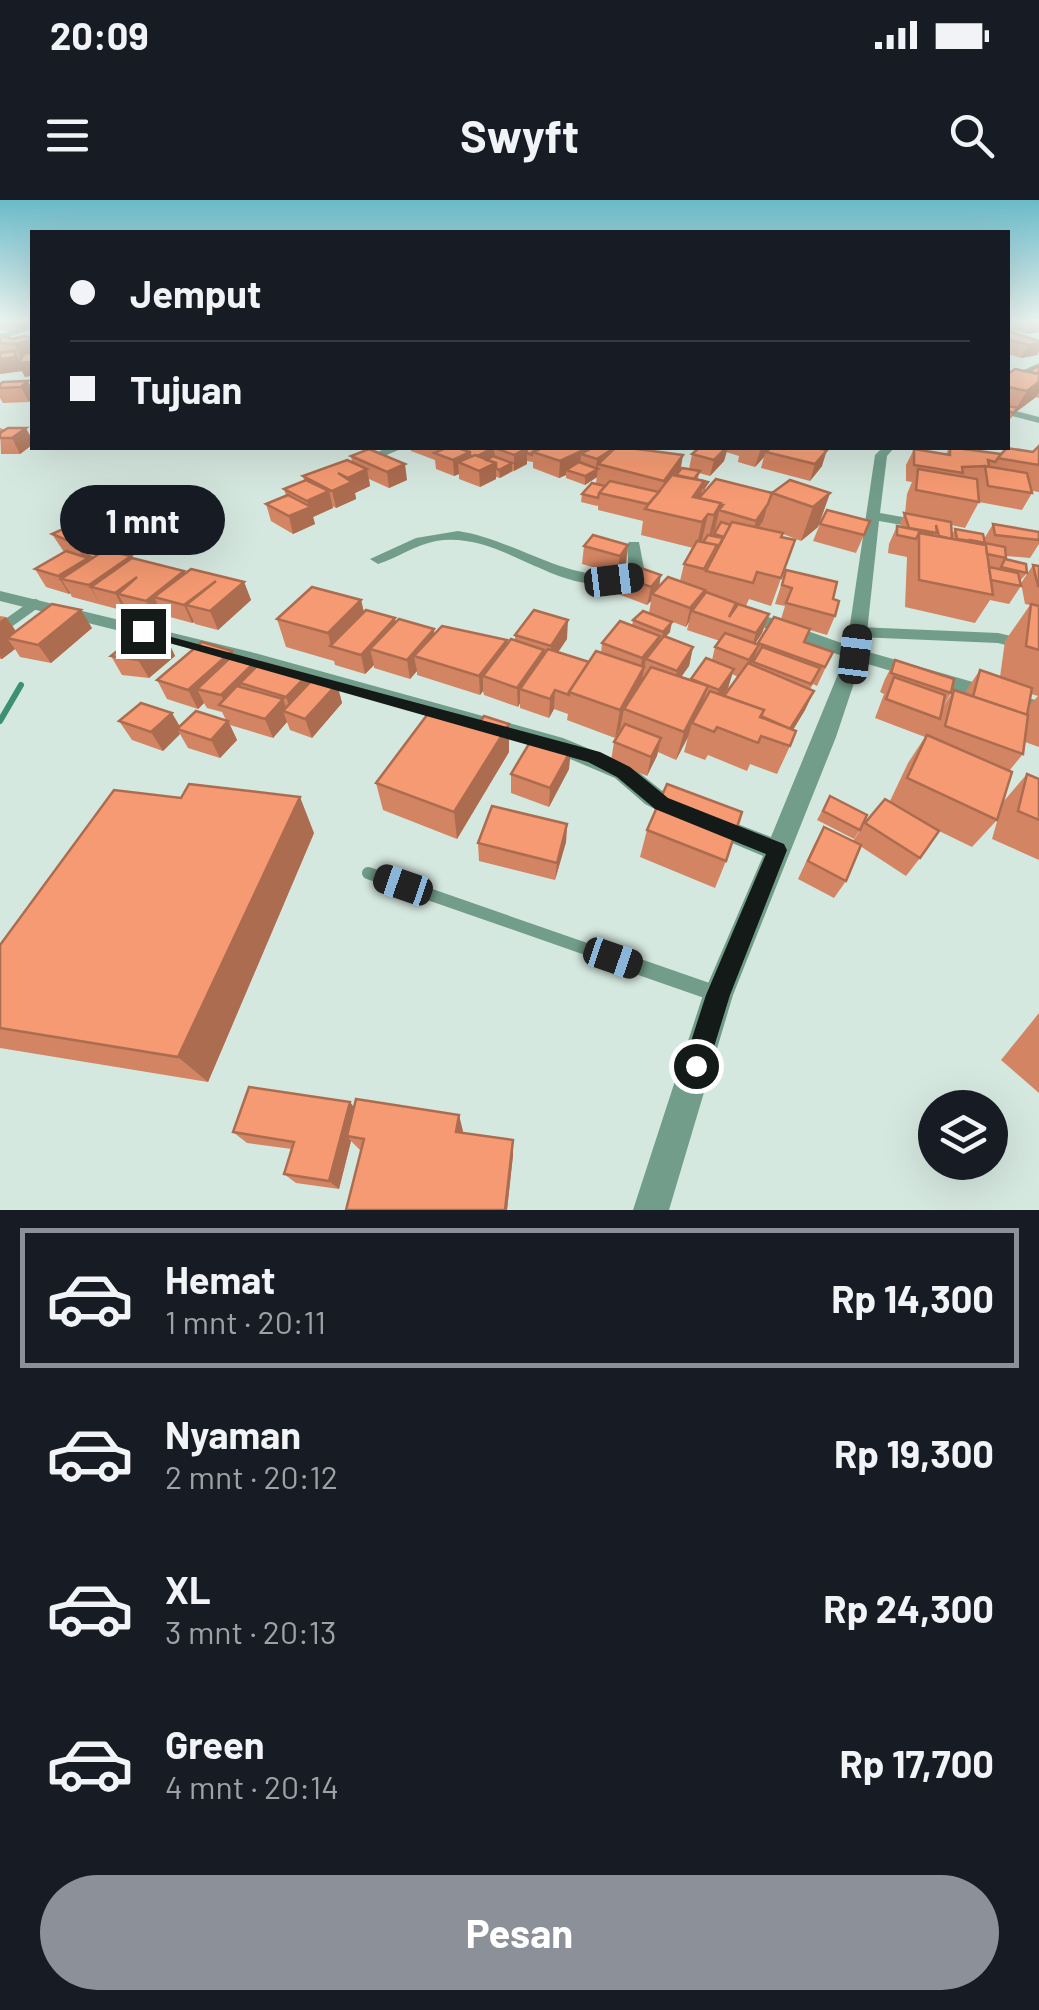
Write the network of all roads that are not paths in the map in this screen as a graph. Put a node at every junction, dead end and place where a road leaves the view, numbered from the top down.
1 (1034, 368) edge
2 (1010, 372) edge
3 (1020, 375) junction
4 (1010, 379) edge
5 (1010, 413) edge
6 (1039, 420) edge
7 (392, 450) edge
8 (886, 450) edge
9 (344, 468) edge
10 (866, 526) junction
11 (947, 529) edge
12 (634, 545) dead end
13 (378, 559) dead end
14 (637, 578) junction
15 (674, 590) edge
16 (0, 596) edge
17 (35, 604) junction
18 (728, 609) edge
19 (0, 629) edge
20 (856, 643) junction
21 (1039, 648) edge
22 (1039, 708) edge
23 (777, 850) junction
24 (368, 872) dead end
25 (718, 995) junction
26 (651, 1210) edge

1 - 3 street
2 - 3 street
3 - 4 street
5 - 6 street
7 - 9 street
8 - 10 street
10 - 11 street
10 - 20 street
12 - 14 street
13 - 14 street
14 - 15 street
16 - 17 street
17 - 19 lane
17 - 23 street
18 - 20 street
20 - 21 lane
20 - 22 street
20 - 23 street
23 - 25 street
24 - 25 lane
25 - 26 street

